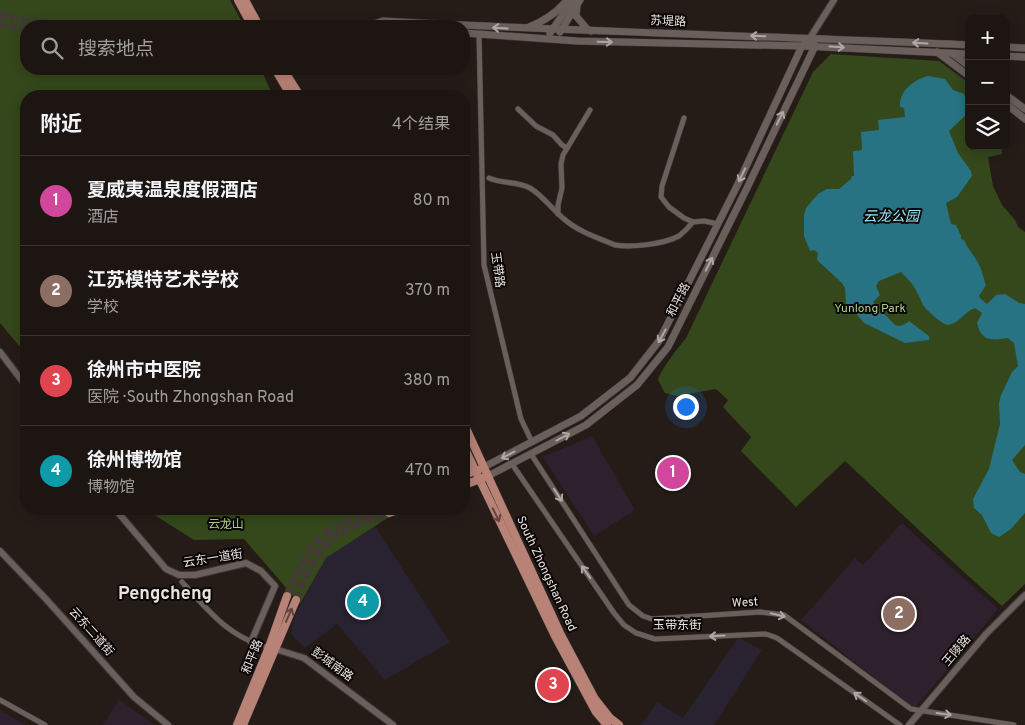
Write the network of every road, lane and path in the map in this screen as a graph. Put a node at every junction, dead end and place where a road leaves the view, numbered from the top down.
1 (238, 0) edge
2 (245, 0) edge
3 (566, 0) edge
4 (834, 0) edge
5 (577, 1) edge
6 (249, 20) edge
7 (256, 20) edge
8 (470, 29) edge
9 (525, 29) junction
10 (552, 30) junction
11 (561, 30) junction
12 (476, 31) junction
13 (470, 32) edge
14 (593, 32) junction
15 (810, 38) junction
16 (546, 39) junction
17 (556, 39) junction
18 (941, 44) junction
19 (965, 45) edge
20 (802, 46) junction
21 (815, 46) junction
22 (1010, 47) edge
23 (1025, 48) edge
24 (937, 52) junction
25 (953, 53) junction
26 (965, 54) edge
27 (1010, 56) edge
28 (1025, 57) edge
29 (965, 63) edge
30 (965, 73) edge
31 (283, 75) edge
32 (285, 75) edge
33 (289, 90) edge
34 (296, 90) edge
35 (1010, 98) edge
36 (1007, 105) edge
37 (518, 109) dead end
38 (1025, 109) edge
39 (590, 110) dead end
40 (684, 118) dead end
41 (1025, 119) edge
42 (567, 148) junction
43 (489, 178) dead end
44 (558, 214) junction
45 (693, 222) junction
46 (718, 224) junction
47 (0, 352) edge
48 (20, 378) edge
49 (470, 437) edge
50 (532, 442) junction
51 (531, 454) junction
52 (470, 460) edge
53 (512, 464) junction
54 (484, 467) junction
55 (475, 471) junction
56 (470, 473) edge
57 (488, 476) junction
58 (479, 479) junction
59 (470, 483) edge
60 (120, 515) edge
61 (0, 551) edge
62 (182, 582) dead end
63 (1025, 595) edge
64 (287, 596) tunnel mouth
65 (296, 600) tunnel mouth
66 (251, 642) junction
67 (272, 648) junction
68 (0, 700) edge
69 (919, 713) junction
70 (910, 724) edge
71 (45, 725) edge
72 (168, 725) edge
73 (237, 725) edge
74 (243, 725) edge
75 (393, 725) edge
76 (608, 725) edge
77 (619, 725) edge
78 (900, 725) edge
79 (1014, 725) edge

1 - 6 main road
2 - 7 main road
3 - 9 main road
4 - 15 street, 和平路
5 - 10 main road
5 - 11 main road
5 - 14 main road
8 - 12 main road, 苏堤路
9 - 10 main road, 苏堤路
9 -> 12 main road, 苏堤路
10 - 11 main road, 苏堤路
10 - 16 main road
11 - 14 main road, 苏堤路
11 - 17 main road
12 - 13 main road, 苏堤路
12 - 16 main road, 苏堤路
12 - 50 street, 玉带路
15 -> 14 main road, 苏堤路
18 -> 15 main road, 苏堤路
15 - 20 main road, 和平路
15 - 21 main road
16 - 17 main road, 苏堤路
17 -> 20 main road, 苏堤路
18 - 19 main road, 苏堤路
18 - 25 main road
20 - 21 main road, 苏堤路
20 -> 46 main road, 和平路
21 -> 24 main road, 苏堤路
51 -> 21 main road, 和平路
22 - 23 main road
24 - 25 main road, 苏堤路
24 - 30 main road
25 - 26 main road, 苏堤路
25 - 29 main road
27 - 28 main road
31 - 33 main road
32 - 34 main road
35 - 38 main road
36 - 41 main road
37 - 42 street
39 - 42 street
40 - 45 street
42 - 44 street
43 - 44 street
44 - 45 street
45 - 46 street
46 -> 50 main road, 和平路
47 - 48 street
49 - 54 main road, South Zhongshan Road
50 -> 54 main road, 和平路
51 - 53 main road, 和平路
51 -> 69 street, West
52 - 55 main road, South Zhongshan Road
53 - 57 main road, 和平路
78 -> 53 street, 玉带东街
54 - 55 main road, 和平路
54 - 57 main road, South Zhongshan Road
55 - 56 main road, 和平路
55 - 58 main road, South Zhongshan Road
57 - 58 main road, 和平路
57 - 77 main road, South Zhongshan Road
58 - 59 main road, 和平路
58 -> 76 main road, South Zhongshan Road
60 - 66 street, 云东一道街
61 - 72 street, 云东二道街
62 - 66 street, 彭城南路
63 - 69 street, 王陵路
64 - 67 main road, 和平路
67 -> 65 main road, 和平路
66 - 67 street, 彭城南路
67 - 73 main road, 和平路
67 - 74 main road, 和平路
67 - 75 street, 彭城南路
68 - 71 street
69 - 70 street, 王陵路
69 -> 79 street, West

